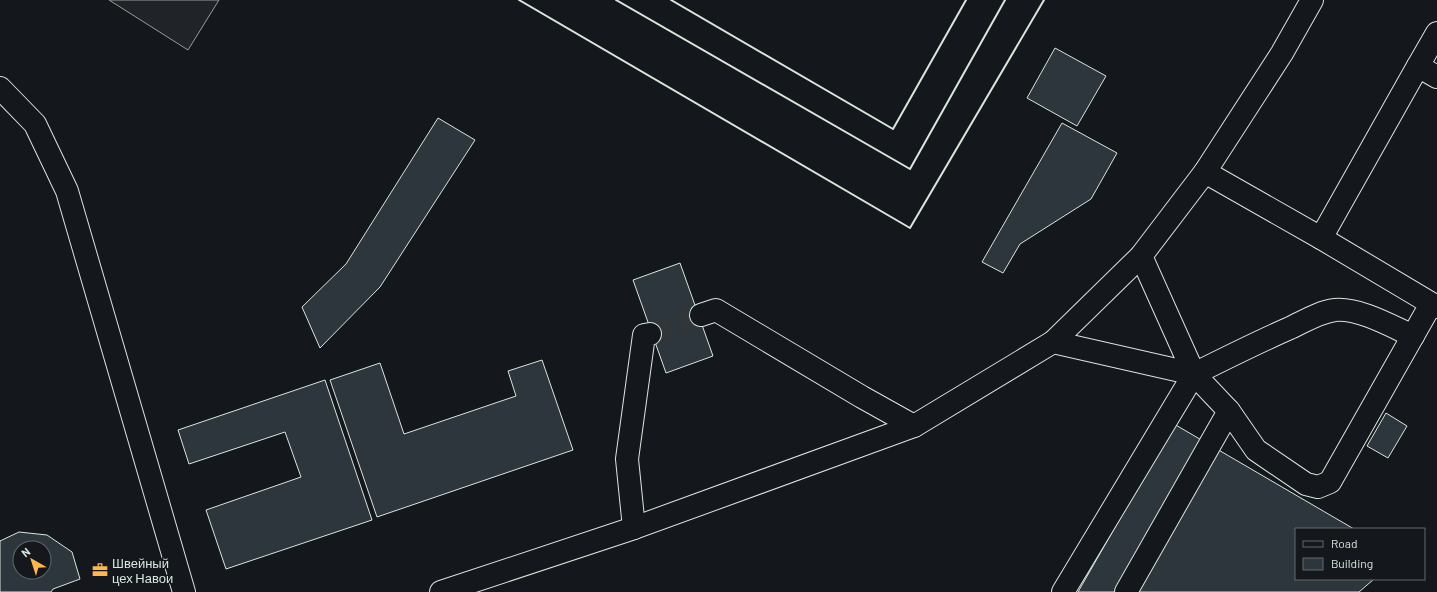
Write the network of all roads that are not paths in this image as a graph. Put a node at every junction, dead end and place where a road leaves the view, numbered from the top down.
1 (1312, 0) edge
2 (1437, 33) edge
3 (1418, 66) junction
4 (1437, 77) edge
5 (0, 88) edge
6 (1206, 172) junction
7 (1321, 238) junction
8 (1141, 256) junction
9 (1434, 306) edge
10 (701, 316) tunnel mouth
11 (650, 334) tunnel mouth
12 (1413, 336) junction
13 (1053, 342) junction
14 (1194, 374) junction
15 (1229, 412) junction
16 (914, 426) junction
17 (634, 528) junction
18 (184, 592) edge
19 (441, 592) edge
20 (1064, 592) edge
21 (1126, 592) edge

1 - 6 street
2 - 3 street
3 - 4 street
3 - 7 street
5 - 18 street
6 - 7 street
6 - 8 street
7 - 9 street
8 - 13 street
8 - 14 street
9 - 12 street
10 - 16 street
11 - 17 street
12 - 14 street
12 - 15 street
13 - 14 street
13 - 16 street
14 - 15 street
14 - 20 street
15 - 21 street
16 - 17 street
17 - 19 street

